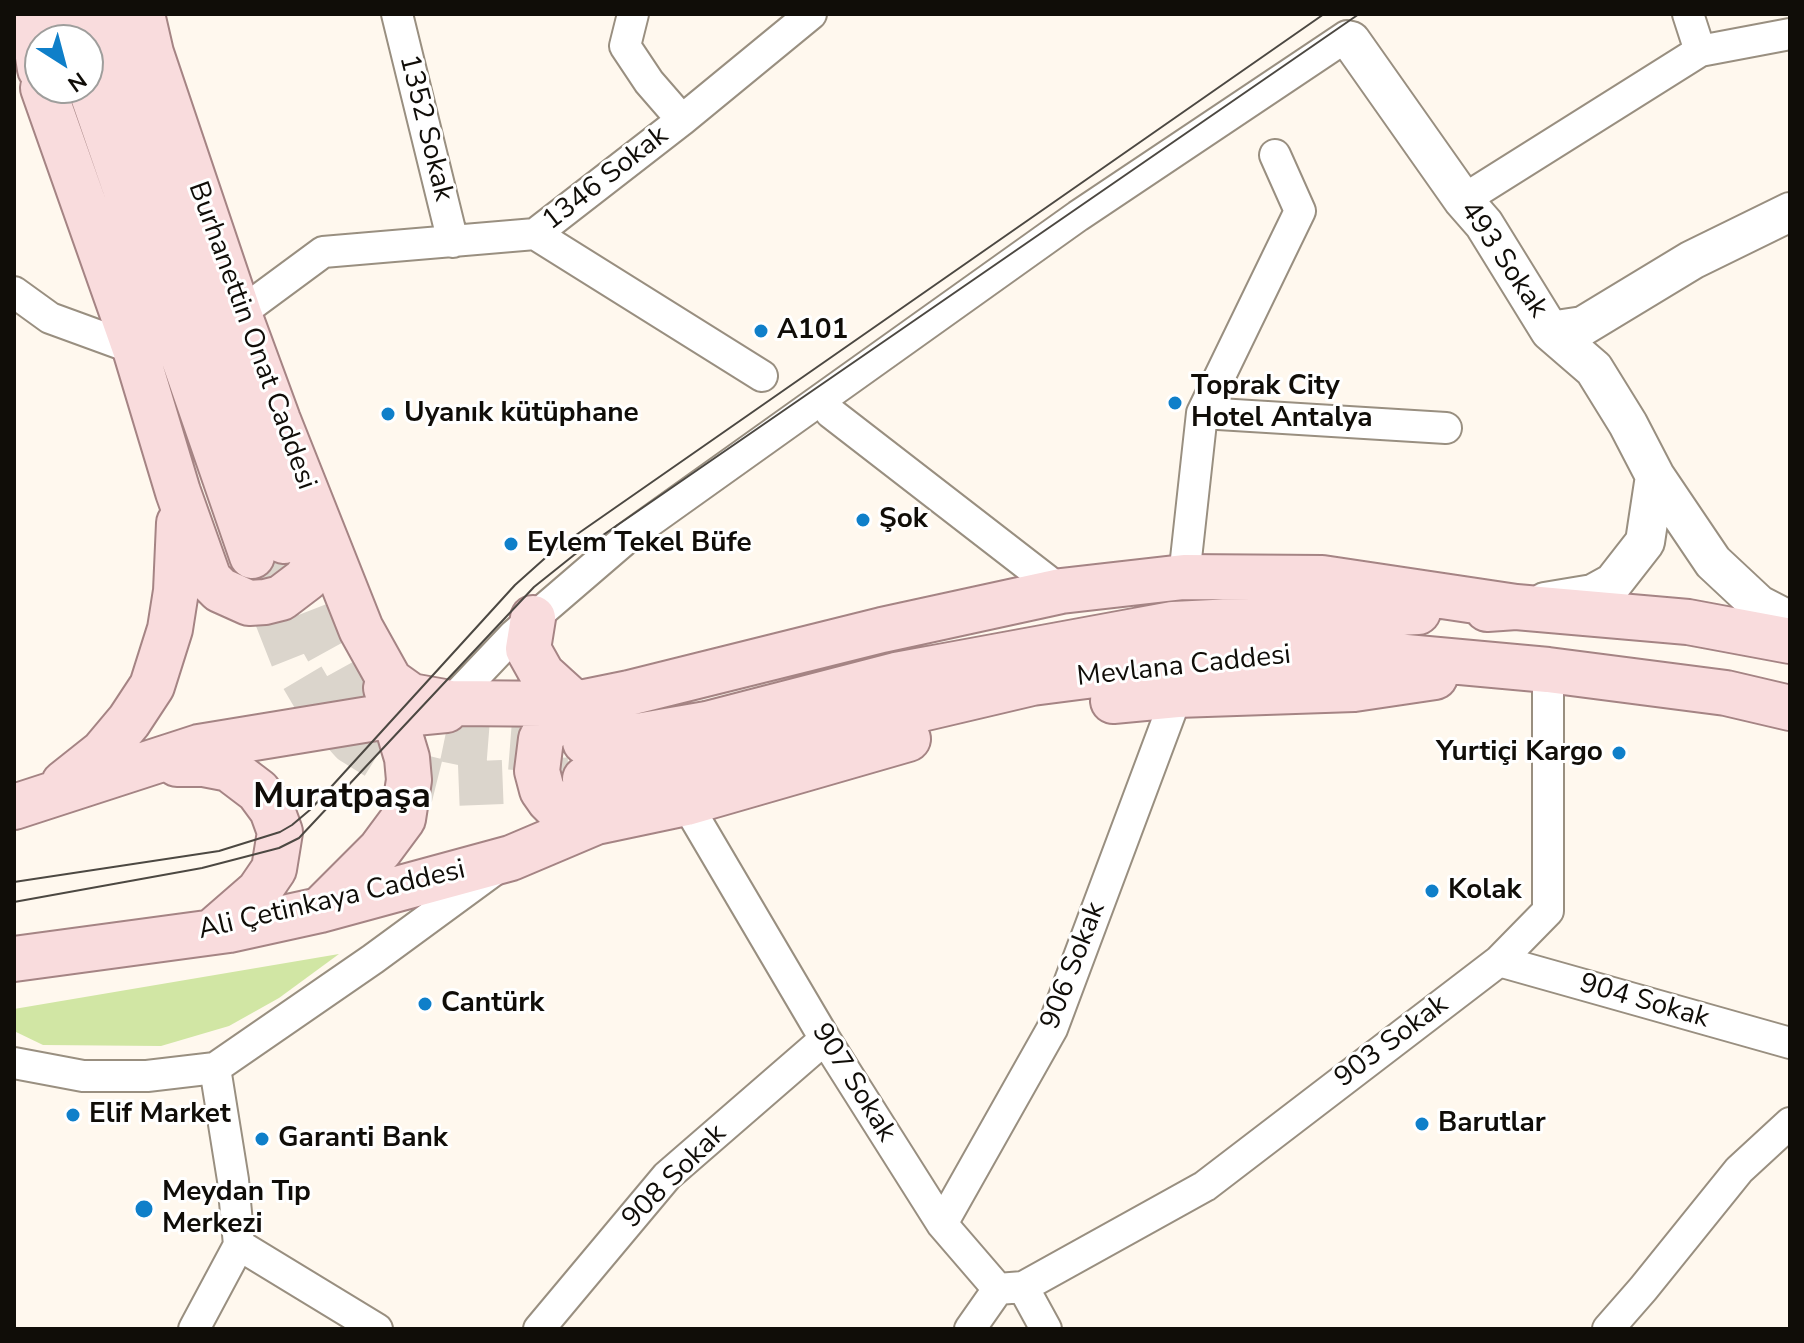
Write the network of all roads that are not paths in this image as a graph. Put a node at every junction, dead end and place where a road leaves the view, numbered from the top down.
1 (107, 14) edge
2 (142, 14) edge
3 (397, 14) edge
4 (633, 14) edge
5 (811, 14) edge
6 (1688, 14) edge
7 (1343, 30) edge
8 (1790, 34) edge
9 (1700, 51) junction
10 (49, 104) edge
11 (98, 104) edge
12 (682, 120) junction
13 (1275, 155) dead end
14 (1463, 200) junction
15 (1790, 212) edge
16 (535, 234) junction
17 (453, 242) junction
18 (14, 292) edge
19 (239, 314) junction
20 (1550, 331) junction
21 (135, 349) junction
22 (762, 376) dead end
23 (831, 413) dead end
24 (1202, 413) junction
25 (1446, 428) dead end
26 (1655, 476) junction
27 (178, 492) junction
28 (285, 539) junction
29 (1184, 577) junction
30 (1061, 591) junction
31 (1516, 607) junction
32 (533, 618) junction
33 (1790, 621) edge
34 (1790, 641) edge
35 (373, 653) junction
36 (1501, 666) junction
37 (1548, 670) junction
38 (1177, 695) junction
39 (446, 707) junction
40 (1790, 708) edge
41 (394, 715) junction
42 (582, 741) junction
43 (407, 758) junction
44 (146, 765) junction
45 (31, 801) edge
46 (686, 803) junction
47 (596, 822) junction
48 (511, 858) junction
49 (320, 910) junction
50 (213, 931) junction
51 (14, 959) edge
52 (1499, 961) junction
53 (825, 1039) junction
54 (1790, 1043) edge
55 (14, 1063) edge
56 (215, 1068) junction
57 (1790, 1123) edge
58 (942, 1224) junction
59 (239, 1245) junction
60 (1011, 1288) junction
61 (194, 1329) edge
62 (377, 1329) edge
63 (539, 1329) edge
64 (970, 1329) edge
65 (1046, 1329) edge
66 (1608, 1329) edge

1 - 28 main road, Burhanettin Onat Caddesi
2 - 19 main road, Burhanettin Onat Caddesi
3 - 17 street, 1352 Sokak
4 - 12 street
5 - 12 street, 1346 Sokak
6 - 9 street
7 - 14 street, 493 Sokak
7 - 32 street
8 - 9 street
9 - 14 street
10 - 21 main road
11 - 28 main road, Burhanettin Onat Caddesi
12 - 16 street, 1346 Sokak
13 - 24 street
14 - 20 street, 493 Sokak
15 - 20 street
16 - 17 street, 1346 Sokak
16 - 22 street
17 - 19 street, 1346 Sokak
18 - 21 street
19 - 28 main road, Burhanettin Onat Caddesi
20 - 26 street, 493 Sokak
21 - 27 main road
23 - 30 street
24 - 25 street
24 - 29 street
26 - 31 street
26 - 33 street, 493 Sokak
27 - 28 main road
27 - 45 main road
28 - 35 main road, Burhanettin Onat Caddesi
29 - 30 main road
29 - 31 main road
30 - 42 main road
31 - 34 main road, Mevlana Caddesi
31 - 42 main road, Mevlana Caddesi
32 - 39 street
32 - 42 main road
35 - 39 main road
35 - 41 main road
36 - 37 main road, Mevlana Caddesi
36 - 38 main road, Ali Çetinkaya Caddesi
36 - 42 main road, Mevlana Caddesi
37 - 40 main road, Mevlana Caddesi
37 - 52 street, 903 Sokak
38 - 46 main road, Ali Çetinkaya Caddesi
38 - 58 street, 906 Sokak
39 - 41 main road
39 - 42 main road
39 - 43 street
41 - 43 main road
41 - 44 main road
42 - 47 main road
43 - 49 main road
44 - 45 main road
44 - 50 main road
46 - 47 main road, Ali Çetinkaya Caddesi
46 - 53 street, 907 Sokak
47 - 48 main road, Ali Çetinkaya Caddesi
48 - 49 main road, Ali Çetinkaya Caddesi
48 - 56 street
49 - 50 main road, Ali Çetinkaya Caddesi
50 - 51 main road, Ali Çetinkaya Caddesi
52 - 54 street, 904 Sokak
52 - 60 street, 903 Sokak
53 - 58 street, 907 Sokak
53 - 63 street, 908 Sokak
55 - 56 street
56 - 59 street
57 - 66 street
58 - 60 street, 907 Sokak
59 - 61 street
59 - 62 street
60 - 64 street, 903 Sokak
60 - 65 street, 907 Sokak

